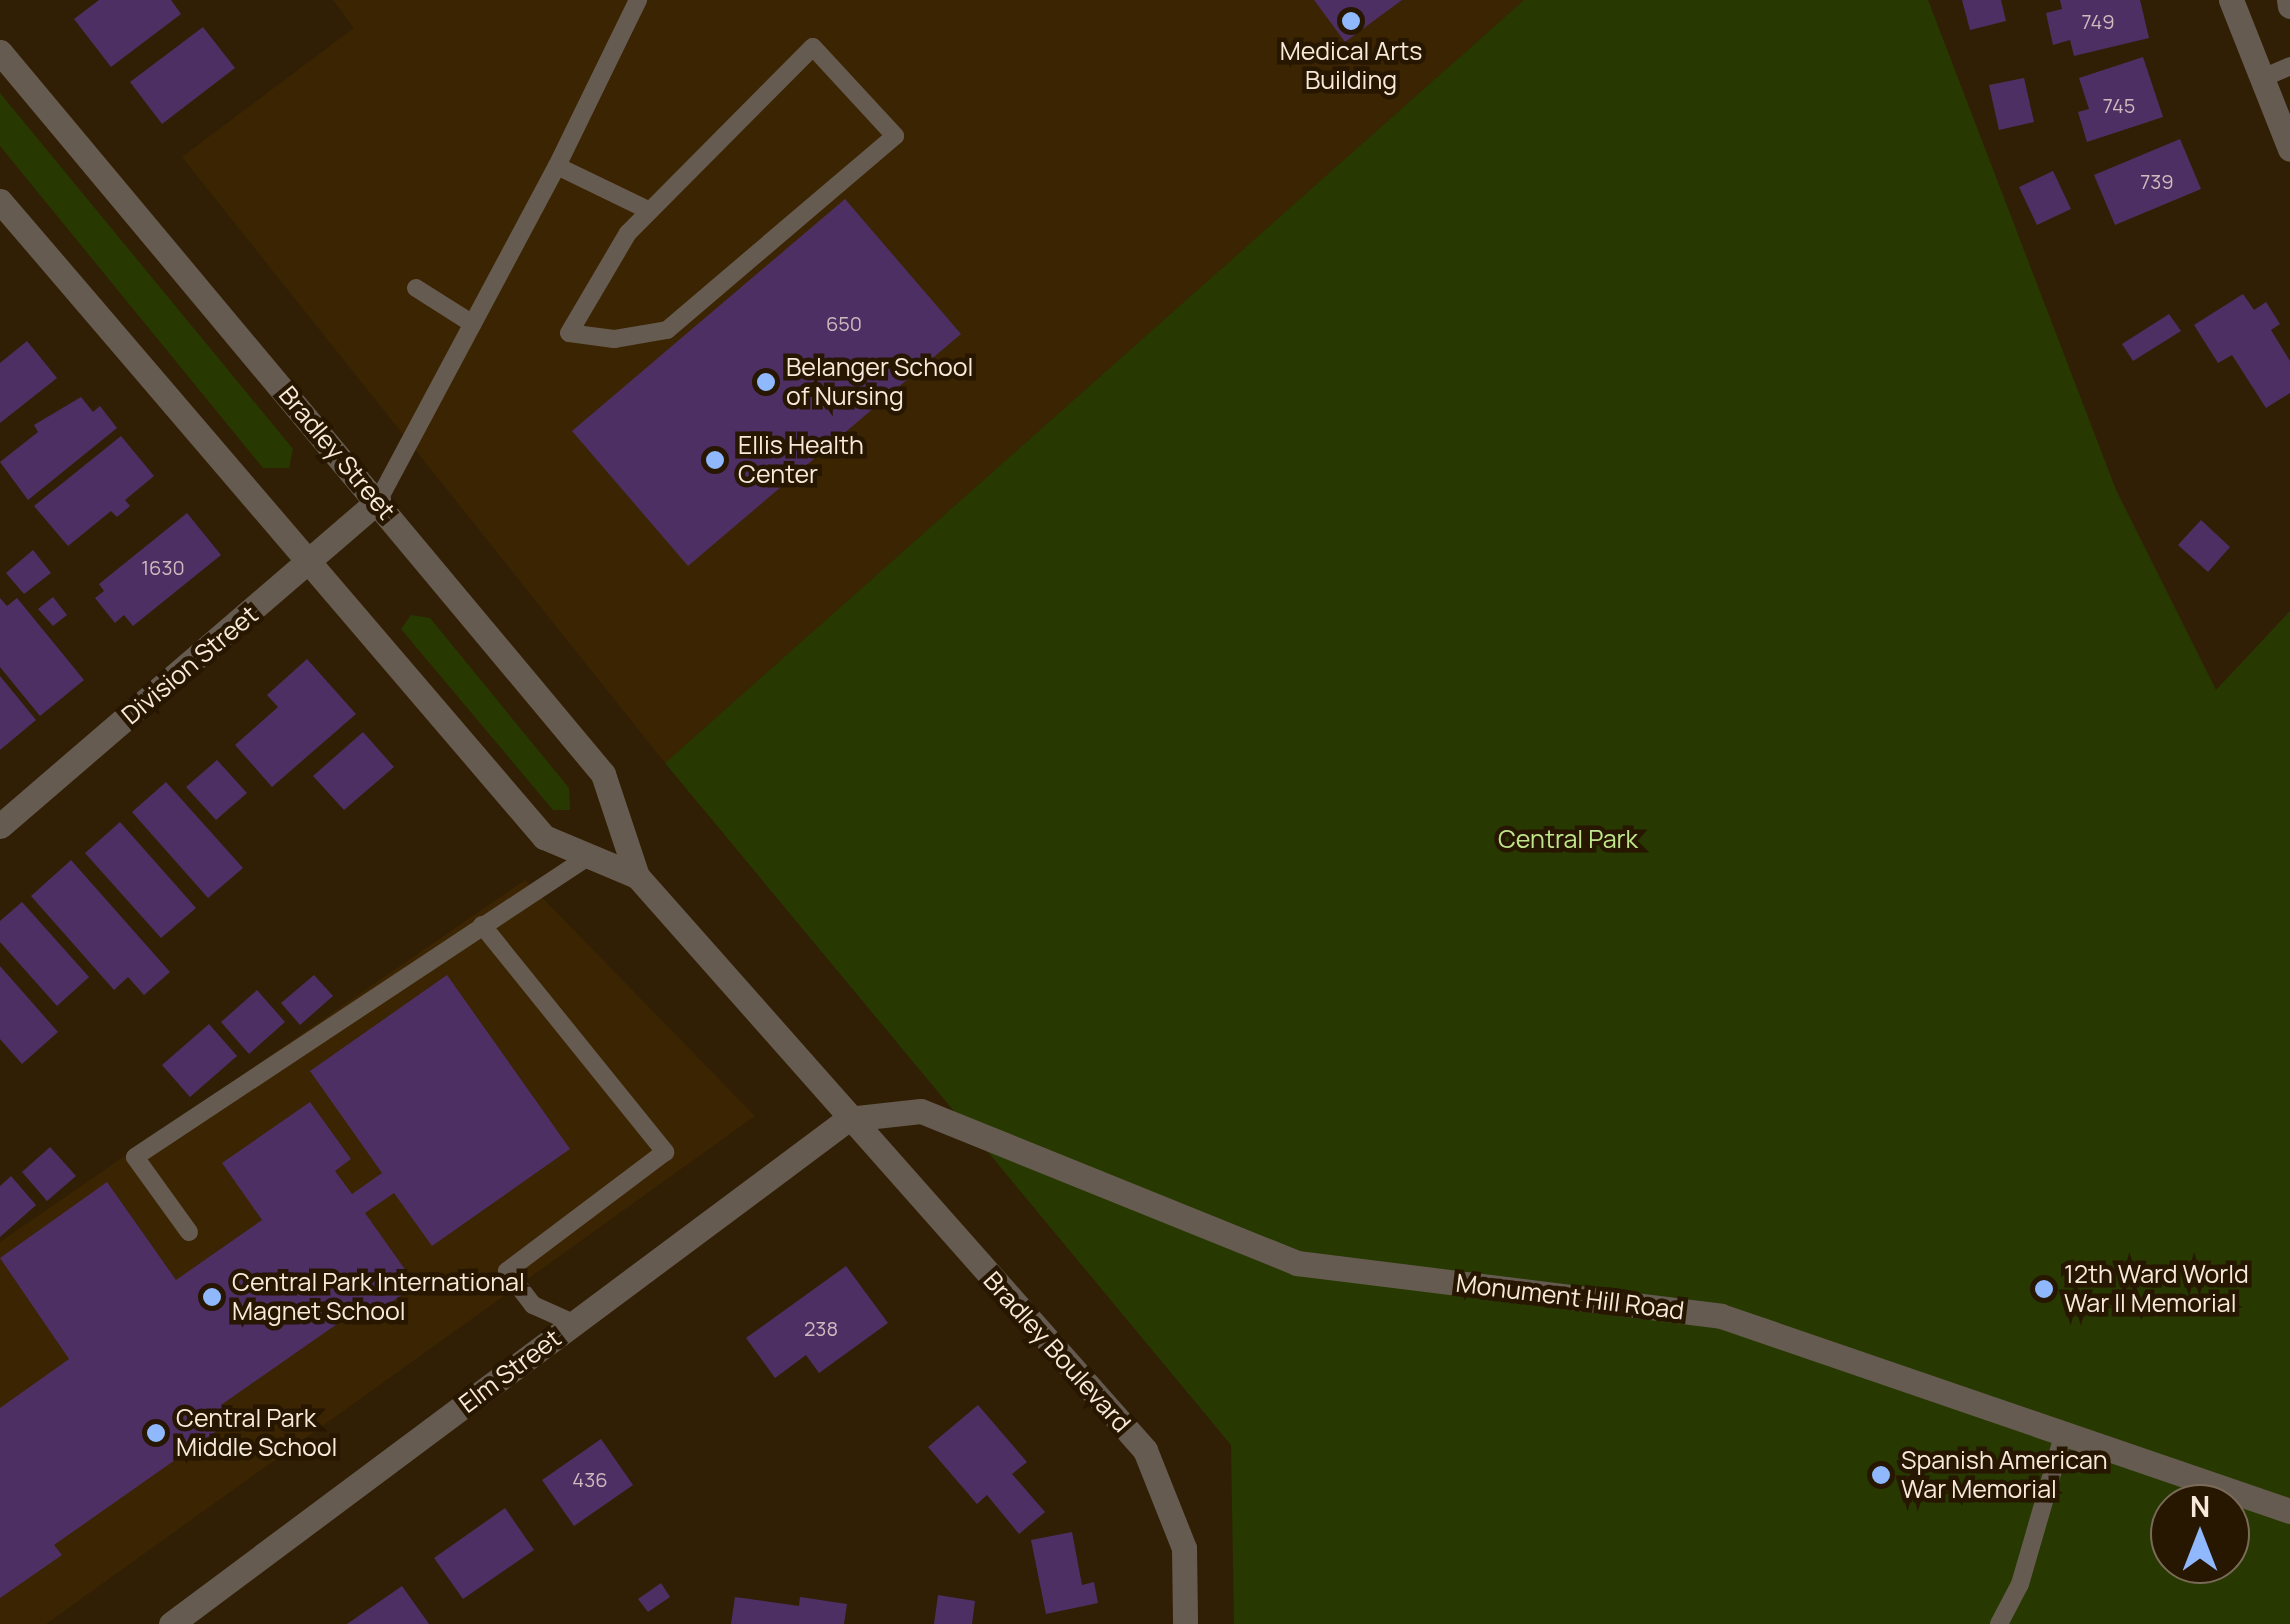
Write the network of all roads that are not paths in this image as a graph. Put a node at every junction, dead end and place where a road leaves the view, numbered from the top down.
1 (2231, 0) edge
2 (639, 1) edge
3 (0, 52) edge
4 (2290, 66) edge
5 (2260, 78) junction
6 (2290, 149) edge
7 (557, 166) junction
8 (0, 201) edge
9 (650, 212) junction
10 (416, 288) dead end
11 (473, 324) junction
12 (378, 501) junction
13 (311, 562) junction
14 (0, 826) edge
15 (589, 856) junction
16 (637, 876) junction
17 (482, 925) junction
18 (848, 1119) junction
19 (190, 1232) dead end
20 (573, 1324) junction
21 (2063, 1436) junction
22 (2290, 1511) edge
23 (172, 1624) edge
24 (1185, 1624) edge
25 (2000, 1624) edge

1 - 5 street
2 - 7 lane
3 - 12 street, Bradley Street
4 - 5 lane
5 - 6 street
7 - 9 lane
7 - 11 lane
8 - 13 street, Bradley Street
9 - 9 lane
10 - 11 lane
11 - 12 lane
12 - 13 street, Division Street
12 - 16 street, Bradley Street
13 - 14 street, Division Street
13 - 15 street, Bradley Street
15 - 16 street, Bradley Street
15 - 17 lane
16 - 18 street, Bradley Street
17 - 19 lane
17 - 20 lane
18 - 20 street, Elm Street
18 - 21 street, Monument Hill Road
18 - 24 street, Bradley Boulevard
20 - 23 street, Elm Street
21 - 22 street, Monument Hill Road
21 - 25 lane

